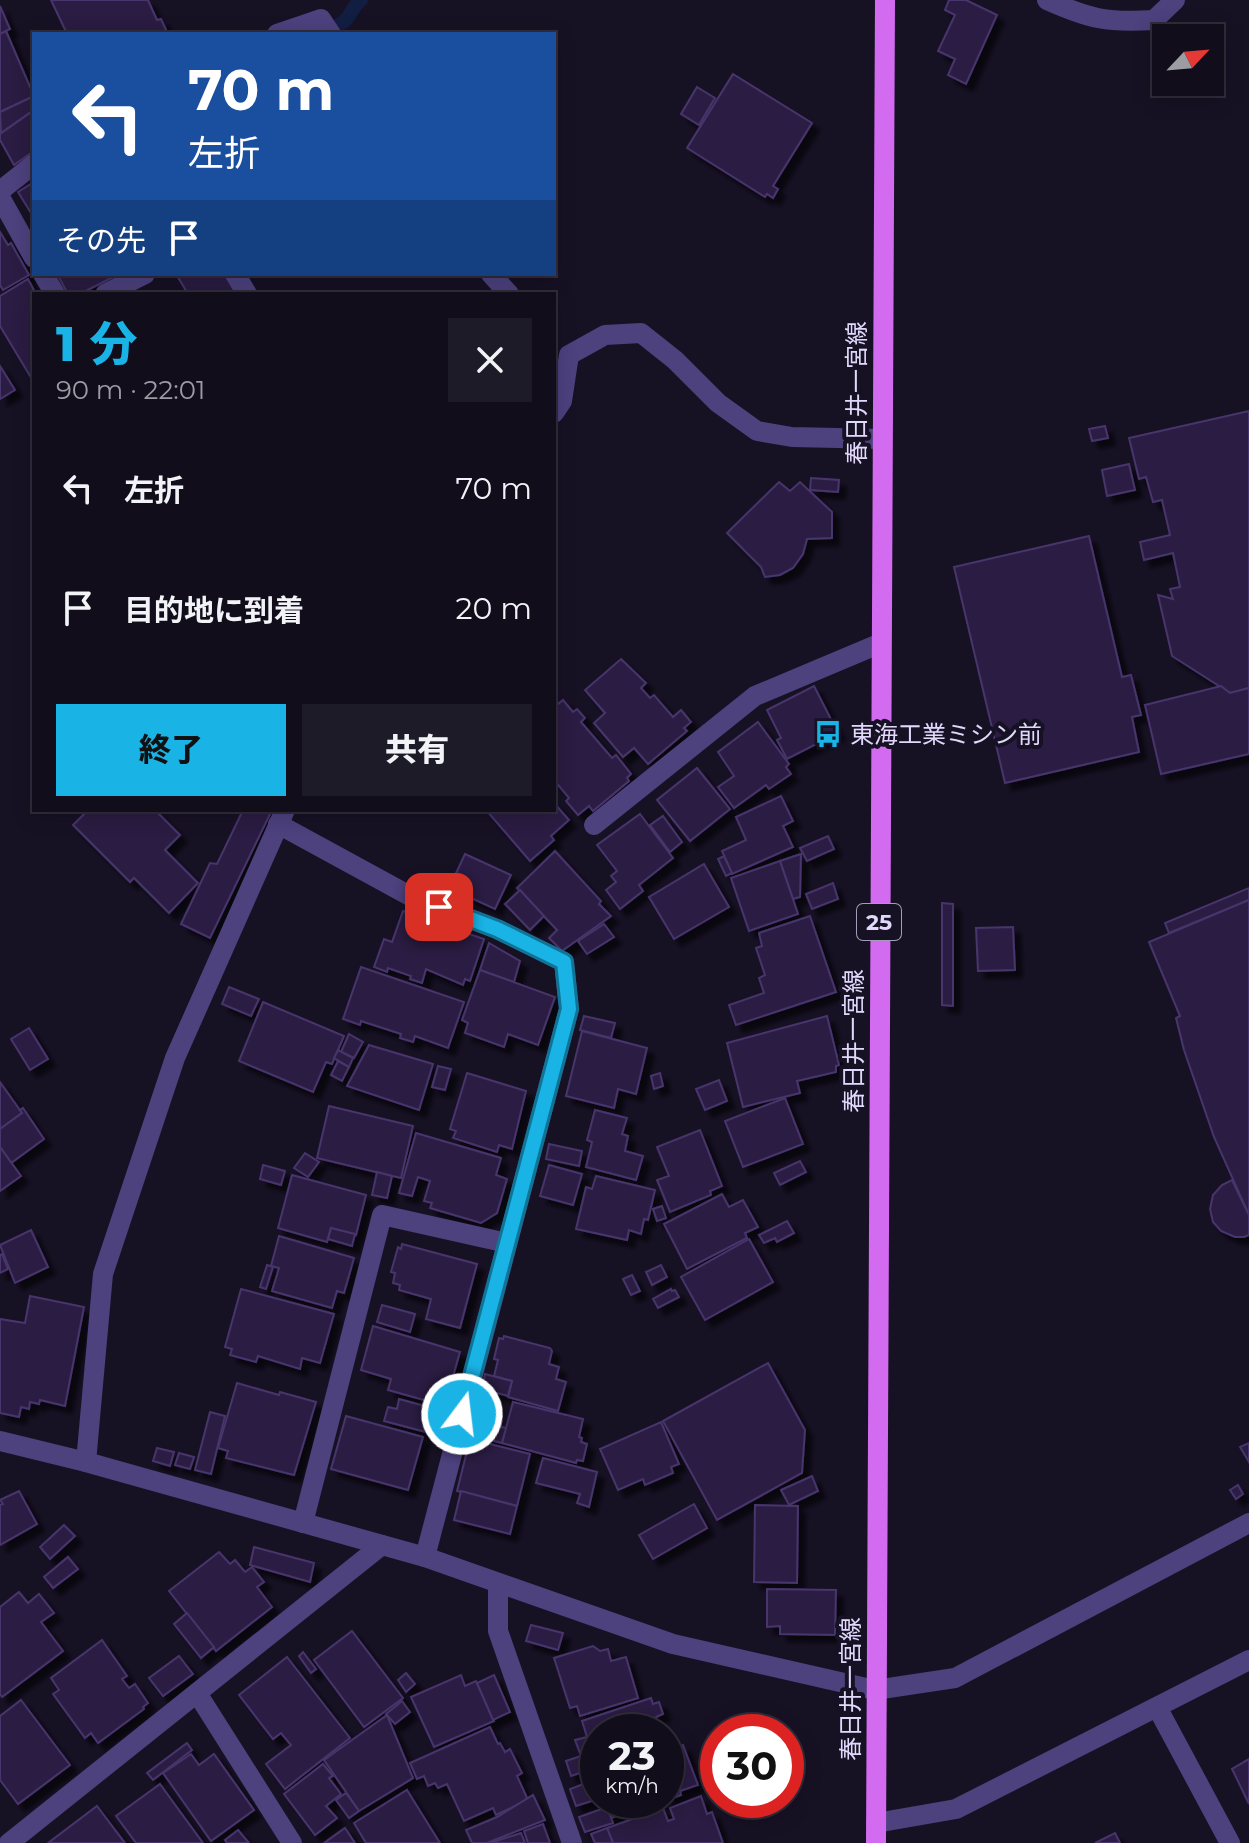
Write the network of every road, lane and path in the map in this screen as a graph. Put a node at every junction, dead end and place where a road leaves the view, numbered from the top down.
1 (885, 0) edge
2 (1047, 0) edge
3 (1175, 0) edge
4 (283, 32) edge
5 (330, 32) edge
6 (32, 166) edge
7 (0, 191) edge
8 (0, 197) edge
9 (32, 254) edge
10 (141, 276) edge
11 (493, 276) edge
12 (109, 292) edge
13 (507, 292) edge
14 (556, 342) edge
15 (569, 355) junction
16 (556, 410) edge
17 (882, 439) junction
18 (881, 643) junction
19 (281, 817) edge
20 (594, 825) dead end
21 (507, 1243) junction
22 (0, 1441) edge
23 (86, 1462) junction
24 (303, 1523) junction
25 (1249, 1523) edge
26 (382, 1545) junction
27 (425, 1557) junction
28 (498, 1583) junction
29 (1249, 1660) edge
30 (875, 1690) junction
31 (197, 1693) junction
32 (1157, 1707) junction
33 (876, 1833) edge
34 (9, 1843) edge
35 (292, 1843) edge
36 (572, 1843) edge
37 (1230, 1843) edge

1 - 17 main road, 春日井一宮線 / 25
2 - 3 street
4 - 5 street
6 - 7 street
8 - 9 street
10 - 12 street
11 - 13 street
14 - 15 street
15 - 16 street
15 - 17 street
17 - 18 main road, 春日井一宮線 / 25
18 - 20 street
18 - 30 main road, 春日井一宮線 / 25
19 - 21 street
19 - 23 street
21 - 24 street
21 - 27 street
22 - 23 street
23 - 24 street
24 - 26 street
25 - 30 street
26 - 27 street
26 - 31 street
27 - 28 street
28 - 30 street
28 - 36 street
29 - 32 street
30 - 33 main road, 春日井一宮線 / 25
31 - 34 street
31 - 35 street
32 - 33 street
32 - 37 street

